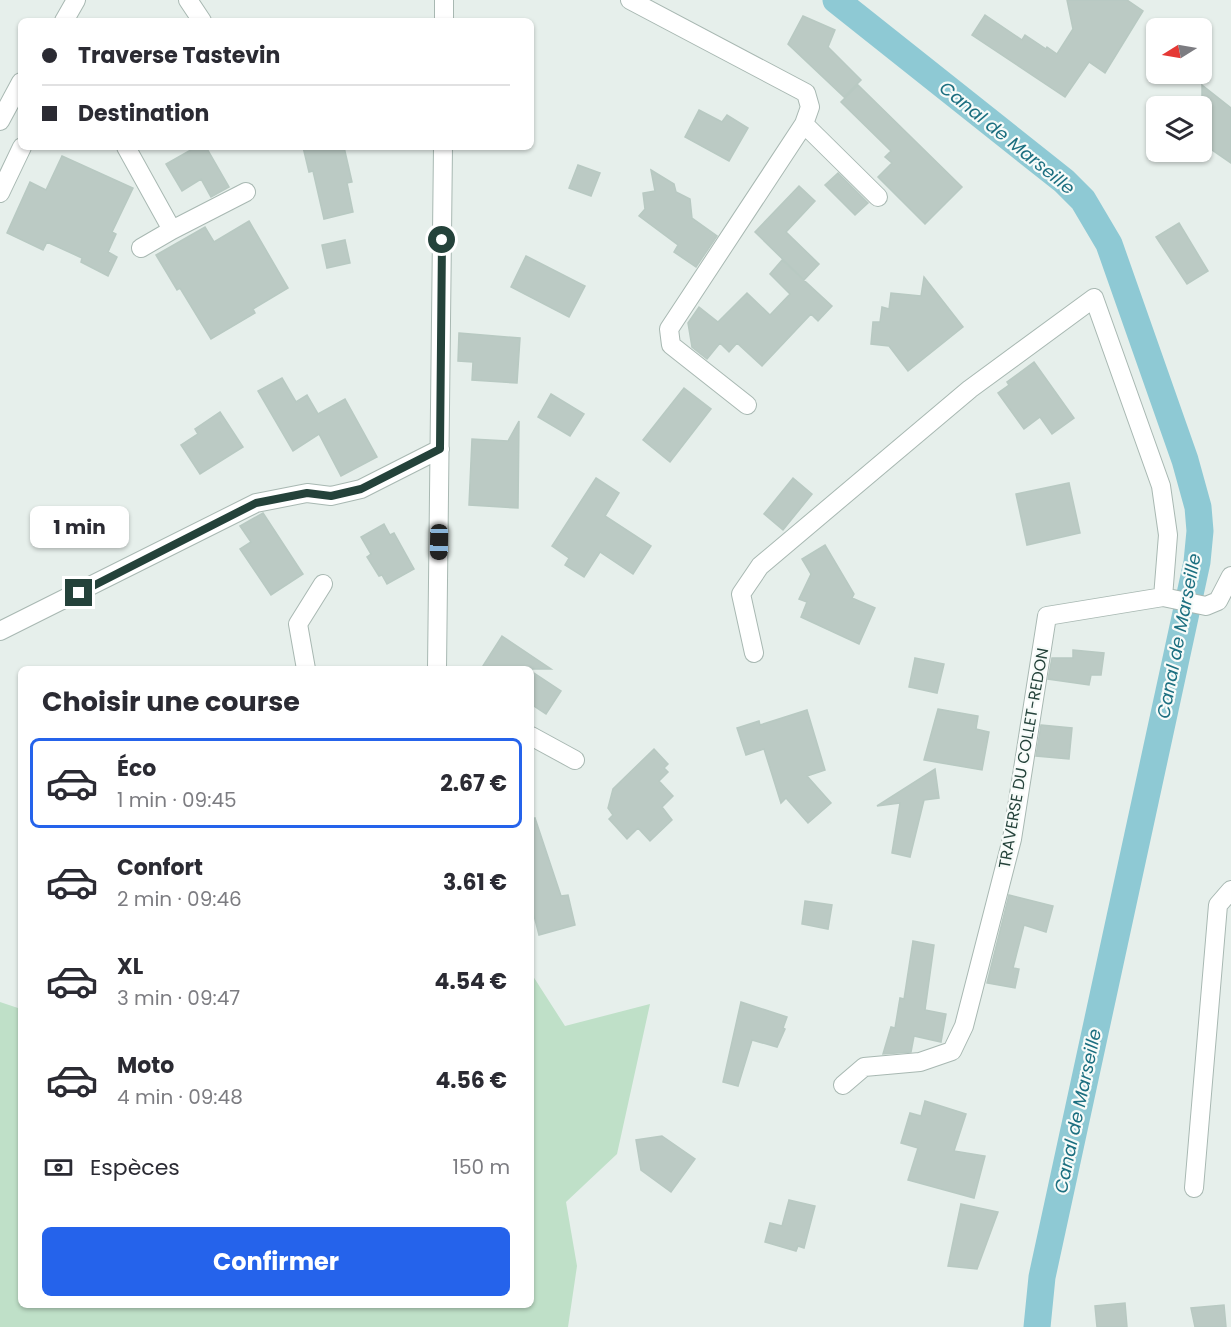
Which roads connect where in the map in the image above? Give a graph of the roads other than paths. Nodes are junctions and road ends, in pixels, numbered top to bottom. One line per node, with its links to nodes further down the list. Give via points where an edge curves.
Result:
1 (76, 0): 5 (street)
2 (188, 0): 6 (street)
3 (444, 0): 7 (street)
4 (630, 0): 10 (street, via 806,93 810,107)
5 (66, 18)
6 (200, 18)
7 (444, 18)
8 (18, 88): 9 (street)
9 (0, 121)
10 (804, 124): 16 (street); 19 (street, via 669,329 671,345)
11 (21, 150): 15 (street)
12 (128, 150): 17 (street)
13 (443, 150): 20 (street)
14 (246, 192): 17 (street)
15 (0, 193)
16 (878, 197)
17 (172, 230): 18 (street)
18 (141, 248)
19 (747, 405)
20 (440, 449): 24 (street, via 361,489 331,496 307,493 256,503); 27 (street)
21 (1231, 576): 23 (street, TRAVERSE DU COLLET-REDON, via 1218,601 1206,606)
22 (323, 584): 26 (street, via 298,624)
23 (1162, 597): 25 (street, via 1168,535 1161,486 1094,298 970,388 760,566 741,594); 31 (street, TRAVERSE DU COLLET-REDON, via 1047,616 1012,839 964,1026 952,1051 920,1062 864,1067)
24 (0, 631)
25 (754, 653)
26 (305, 666)
27 (437, 666)
28 (534, 738): 29 (street)
29 (575, 760)
30 (1231, 890): 32 (street, via 1218,905)
31 (843, 1085)
32 (1194, 1188)

